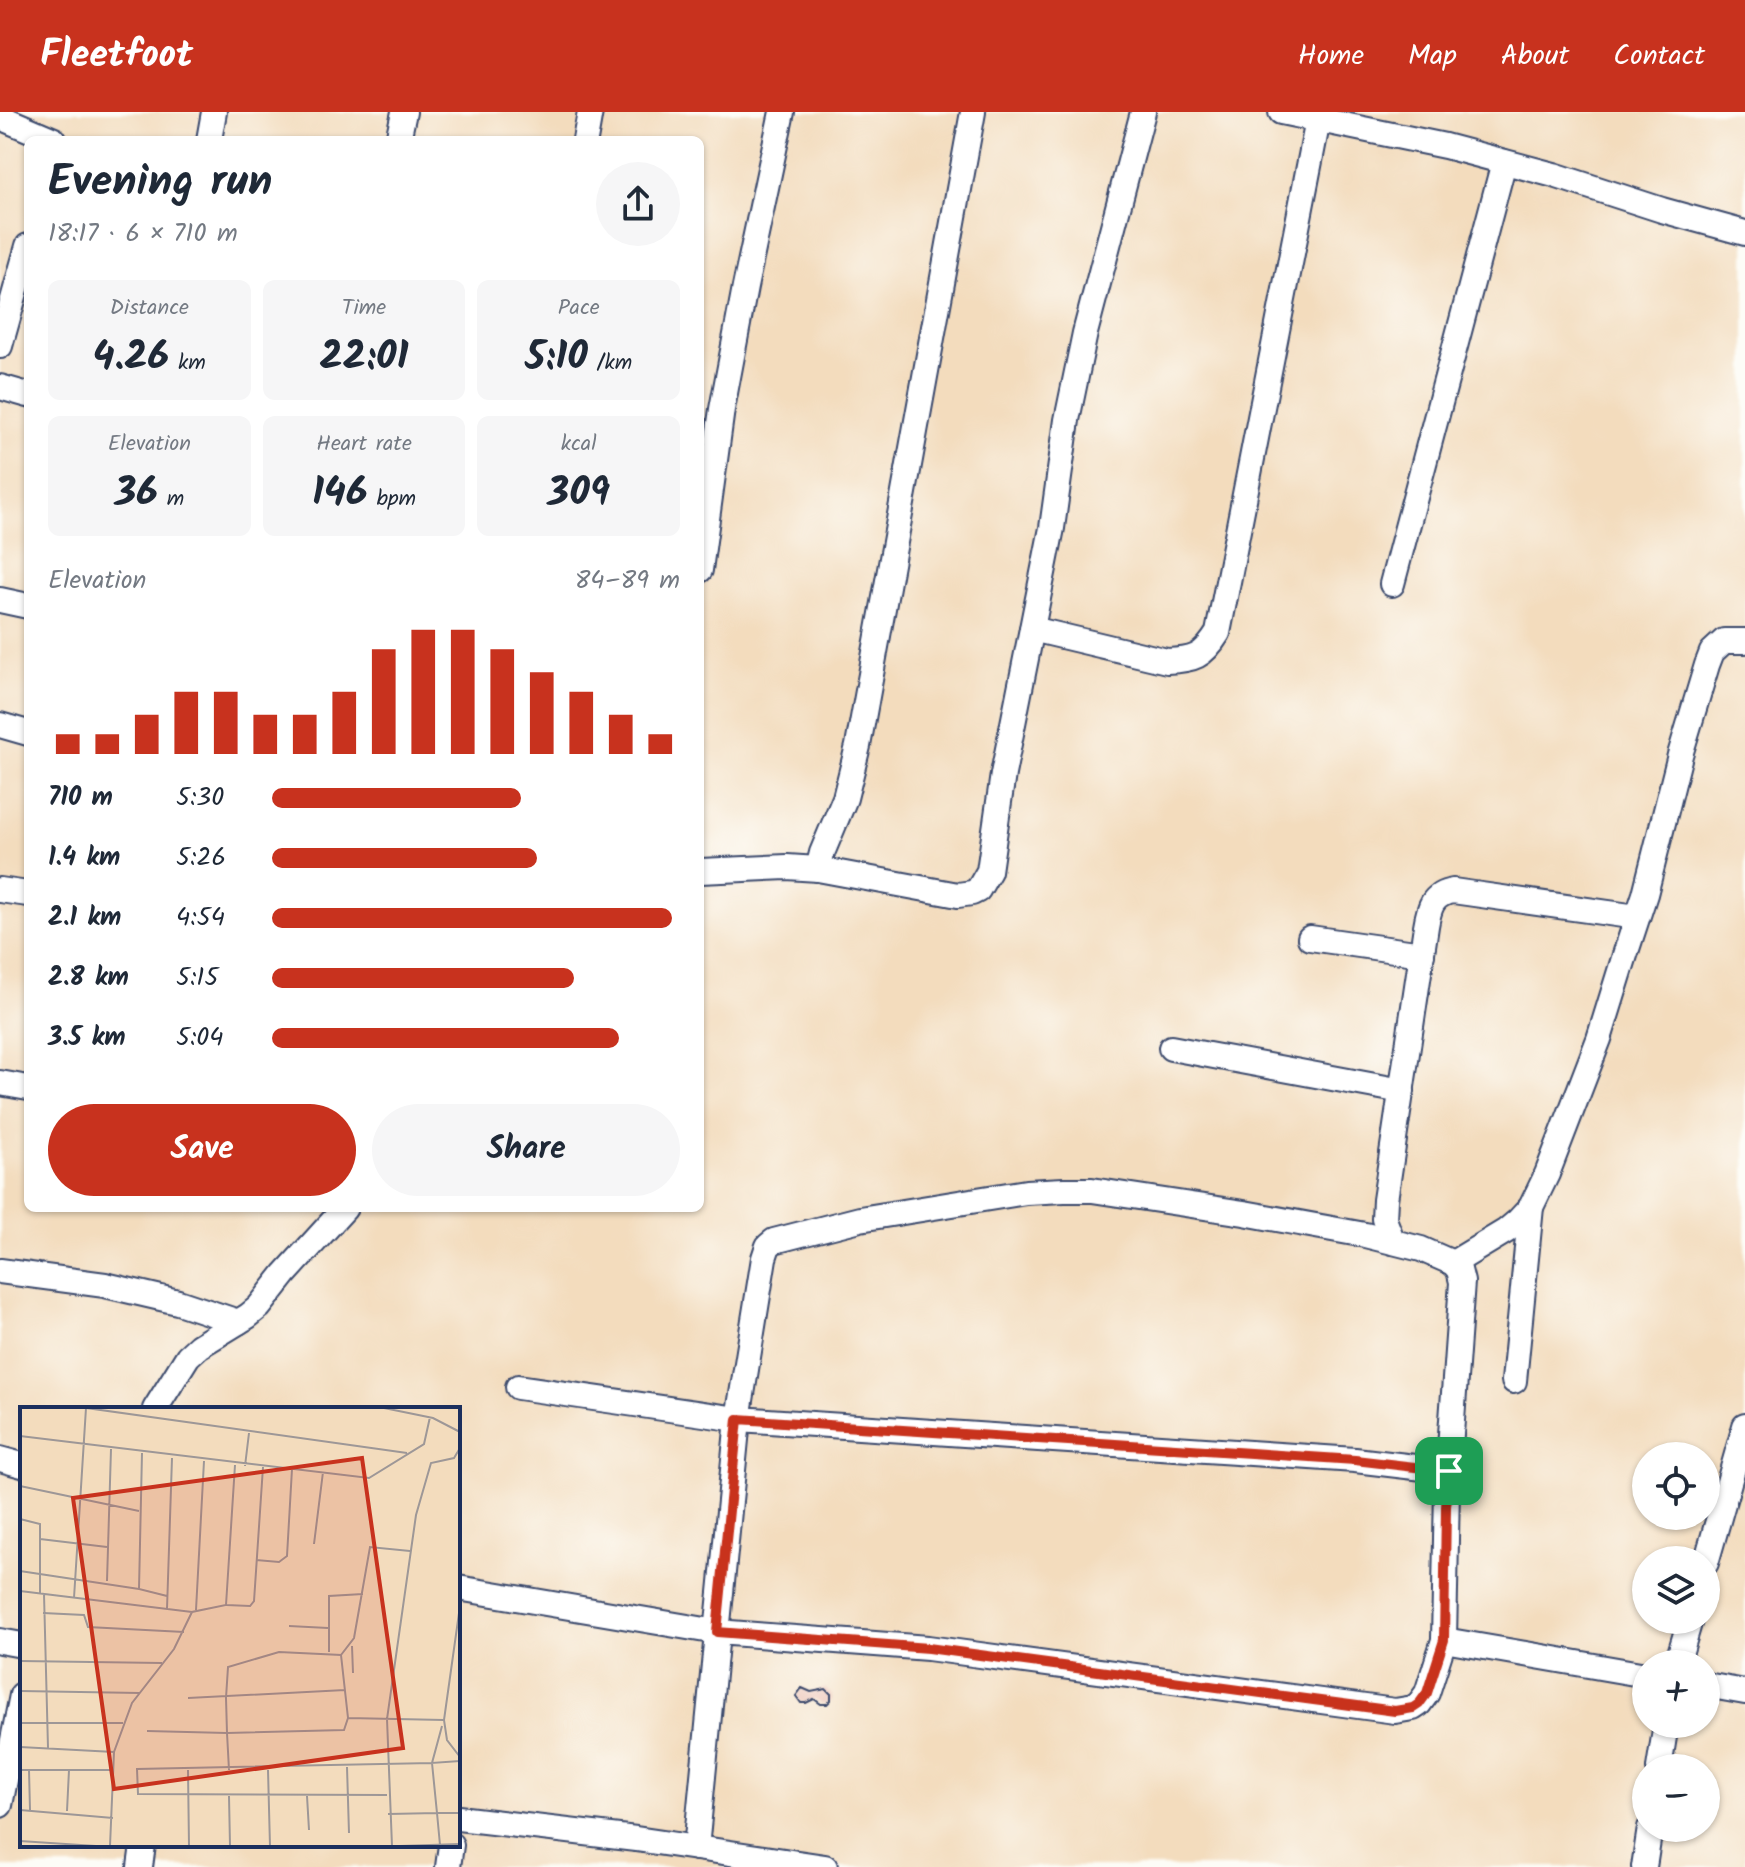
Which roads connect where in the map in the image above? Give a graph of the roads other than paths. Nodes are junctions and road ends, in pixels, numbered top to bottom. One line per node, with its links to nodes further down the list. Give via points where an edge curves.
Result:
1 (214, 112): 11 (street)
2 (404, 112): 12 (street)
3 (590, 112): 13 (street)
4 (782, 112): 20 (street, via 722,409)
5 (973, 112): 28 (street, via 858,746)
6 (1143, 112): 24 (street, via 1082,347)
7 (1281, 112): 9 (street)
8 (0, 117): 10 (street)
9 (1318, 120): 14 (street); 24 (street, via 1218,633 1200,655 1167,661)
10 (46, 132)
11 (210, 136)
12 (399, 136)
13 (586, 136)
14 (1504, 162): 15 (street); 21 (street)
15 (1745, 233)
16 (24, 260): 17 (street)
17 (0, 346)
18 (0, 387): 19 (street)
19 (24, 394)
20 (704, 541)
21 (1392, 584)
22 (0, 600): 23 (street)
23 (24, 605)
24 (1032, 629): 28 (street, via 989,871 978,890 958,895)
25 (1745, 641): 32 (street, via 1724,641 1712,652)
26 (0, 725): 27 (street)
27 (24, 732)
28 (818, 869): 29 (street)
29 (704, 871)
30 (0, 890): 31 (street)
31 (24, 893)
32 (1637, 917): 34 (street, via 1443,892 1429,909); 39 (street, via 1599,1039)
33 (1310, 938): 34 (street)
34 (1422, 954): 38 (street)
35 (1171, 1048): 38 (street)
36 (0, 1083): 37 (street)
37 (24, 1087)
38 (1402, 1091): 41 (street, via 1385,1200 1384,1219)
39 (1531, 1207): 42 (street, via 1506,1231); 45 (street)
40 (341, 1212): 44 (street, via 259,1307)
41 (1393, 1242): 42 (street); 48 (street, via 1092,1190 1026,1192 783,1237 768,1246 764,1258)
42 (1453, 1263): 52 (street, via 1462,1282)
43 (0, 1271): 44 (street, via 105,1285)
44 (238, 1322): 47 (street, via 188,1356)
45 (1514, 1381)
46 (518, 1387): 48 (street)
47 (156, 1407)
48 (738, 1419): 52 (street, via 1355,1460); 55 (street)
49 (1745, 1426): 53 (street)
50 (0, 1459): 51 (street)
51 (20, 1464)
52 (1449, 1471): 56 (street)
53 (1711, 1546)
54 (460, 1588): 55 (street)
55 (717, 1632): 56 (street, via 928,1648 1395,1711 1413,1708 1427,1693); 69 (street)
56 (1444, 1640): 59 (street)
57 (0, 1641): 58 (street)
58 (20, 1645)
59 (1632, 1673)
60 (1720, 1688): 61 (street)
61 (1745, 1692)
62 (20, 1701): 63 (street)
63 (5, 1750): 64 (street)
64 (0, 1805)
65 (460, 1818): 69 (street)
66 (1648, 1842): 73 (street)
67 (143, 1847): 70 (street)
68 (451, 1847): 71 (street)
69 (696, 1848): 72 (street)
70 (140, 1867)
71 (448, 1867)
72 (825, 1867)
73 (1644, 1867)

